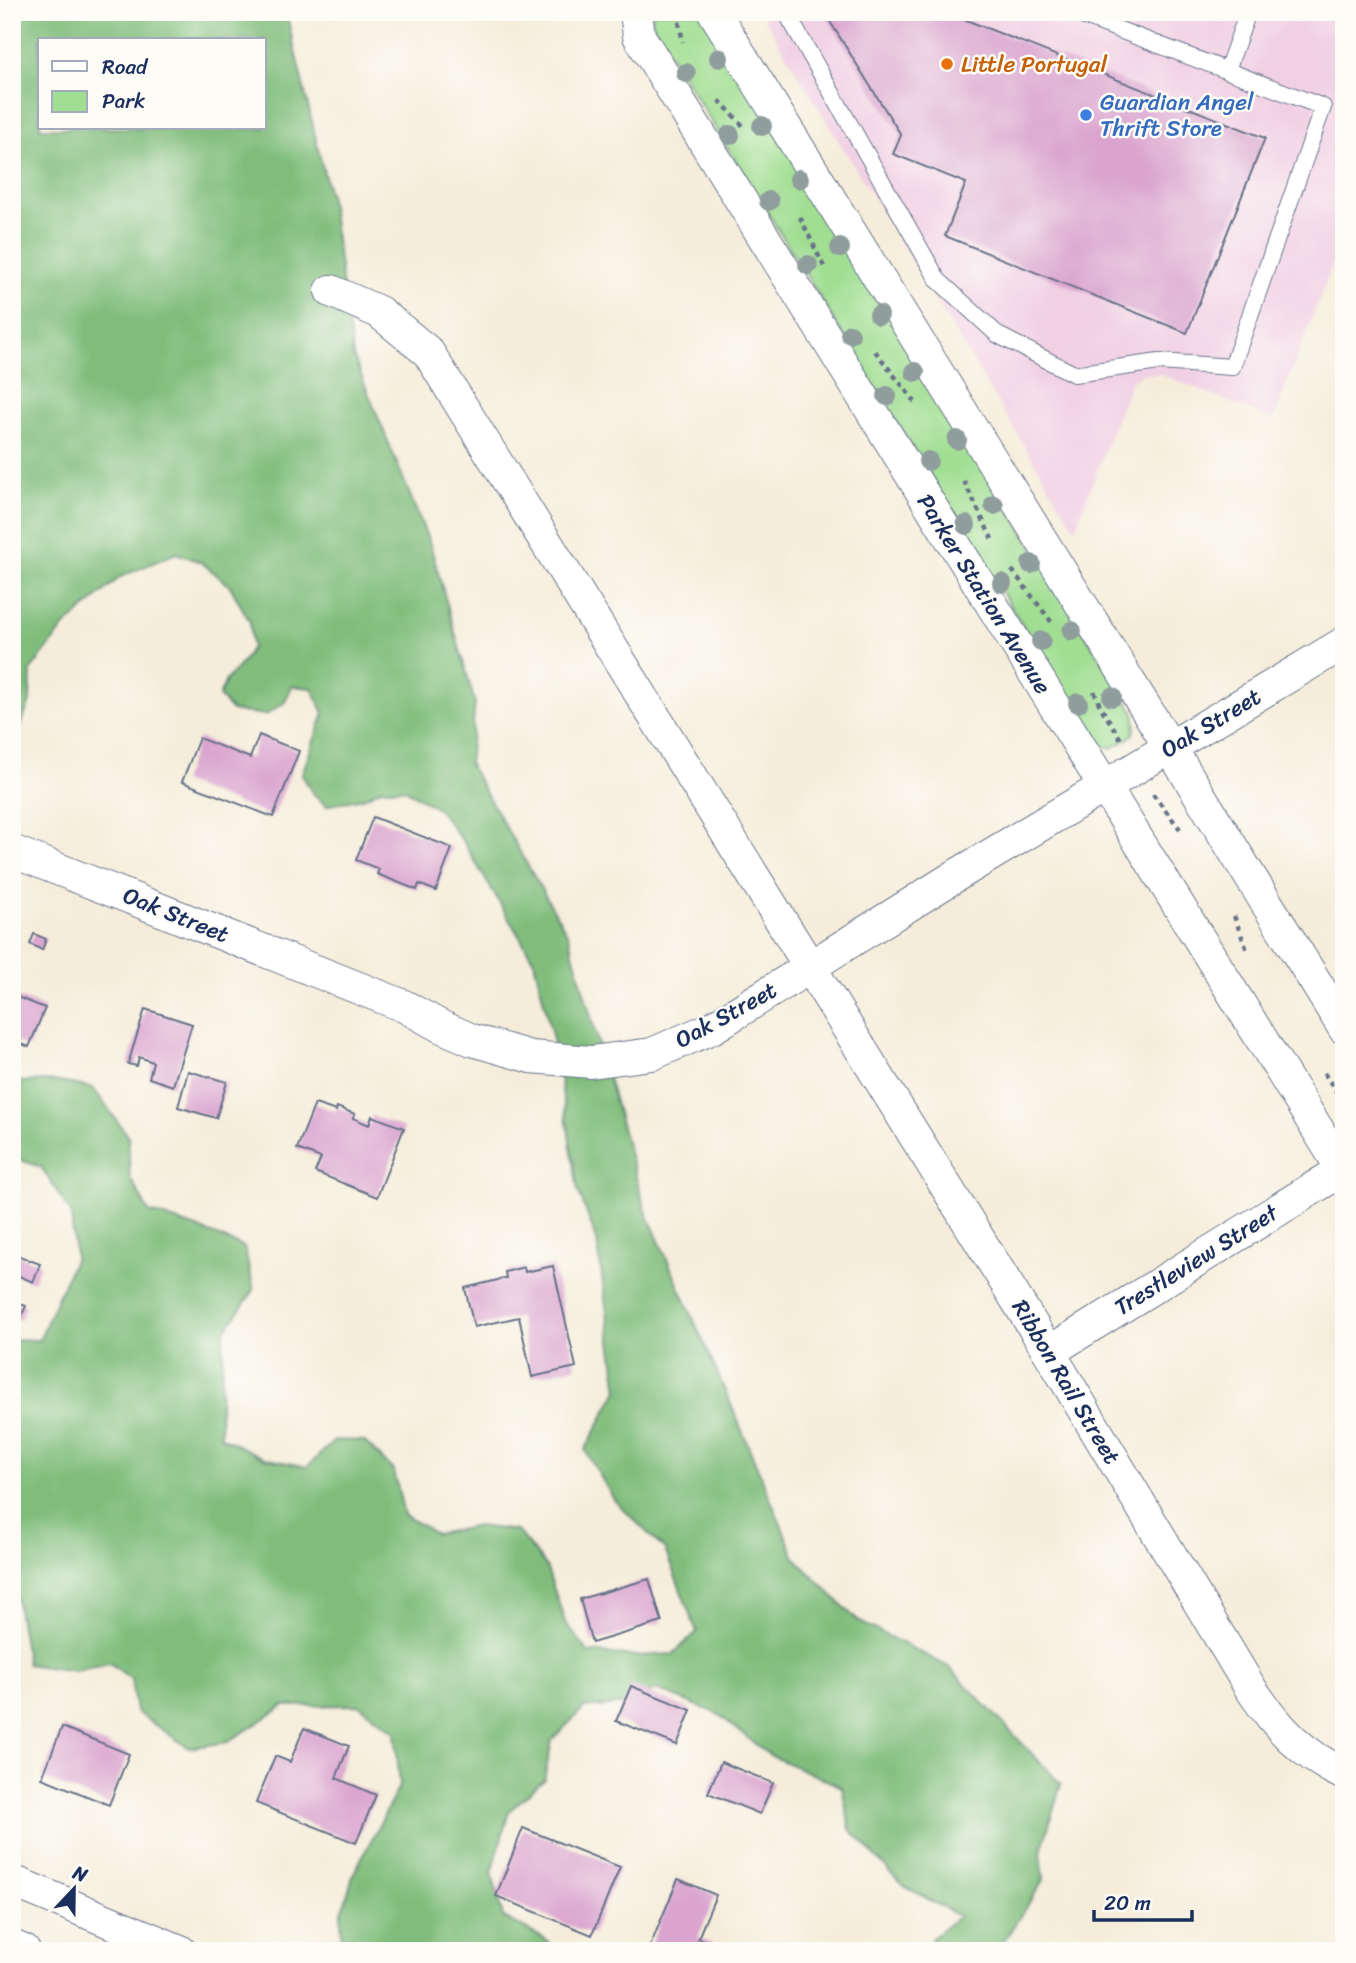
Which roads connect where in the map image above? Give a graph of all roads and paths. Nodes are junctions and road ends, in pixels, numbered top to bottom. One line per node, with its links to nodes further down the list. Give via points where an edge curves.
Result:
1 (636, 12): 24 (street, Parker Station Avenue, via 639,36)
2 (677, 12): 7 (path)
3 (714, 12): 23 (street)
4 (786, 12): 8 (lane, via 938,280 998,335 1074,374 1159,362 1232,367 1323,107)
5 (1072, 12): 8 (lane)
6 (1248, 12): 8 (lane)
7 (685, 50)
8 (1227, 71)
9 (718, 99): 10 (path)
10 (748, 131)
11 (796, 209): 12 (path)
12 (827, 274)
13 (331, 291): 30 (street, Ribbon Rail Street, via 379,312 428,352)
14 (869, 342): 15 (path)
15 (921, 412)
16 (960, 473): 17 (path)
17 (996, 547)
18 (1008, 565): 19 (path)
19 (1060, 634)
20 (1344, 643): 23 (street, Oak Street)
21 (1091, 681): 22 (path)
22 (1122, 743)
23 (1170, 747): 24 (street, Oak Street); 31 (street)
24 (1104, 788): 30 (street, Oak Street); 34 (street, Parker Station Avenue)
25 (1150, 790): 26 (path)
26 (1186, 837)
27 (12, 851): 30 (street, Oak Street, via 404,1006 472,1040 531,1057 592,1062 652,1054 712,1028)
28 (1232, 910): 29 (path)
29 (1247, 952)
30 (810, 967): 35 (street, Ribbon Rail Street)
31 (1344, 1028)
32 (1316, 1063): 33 (path)
33 (1344, 1103)
34 (1343, 1170): 35 (street, Trestleview Street)
35 (1049, 1352): 36 (street, Ribbon Rail Street, via 1275,1724 1303,1750)
36 (1344, 1774)
37 (12, 1881): 40 (street)
38 (12, 1946): 39 (street)
39 (24, 1951)
40 (180, 1951)

